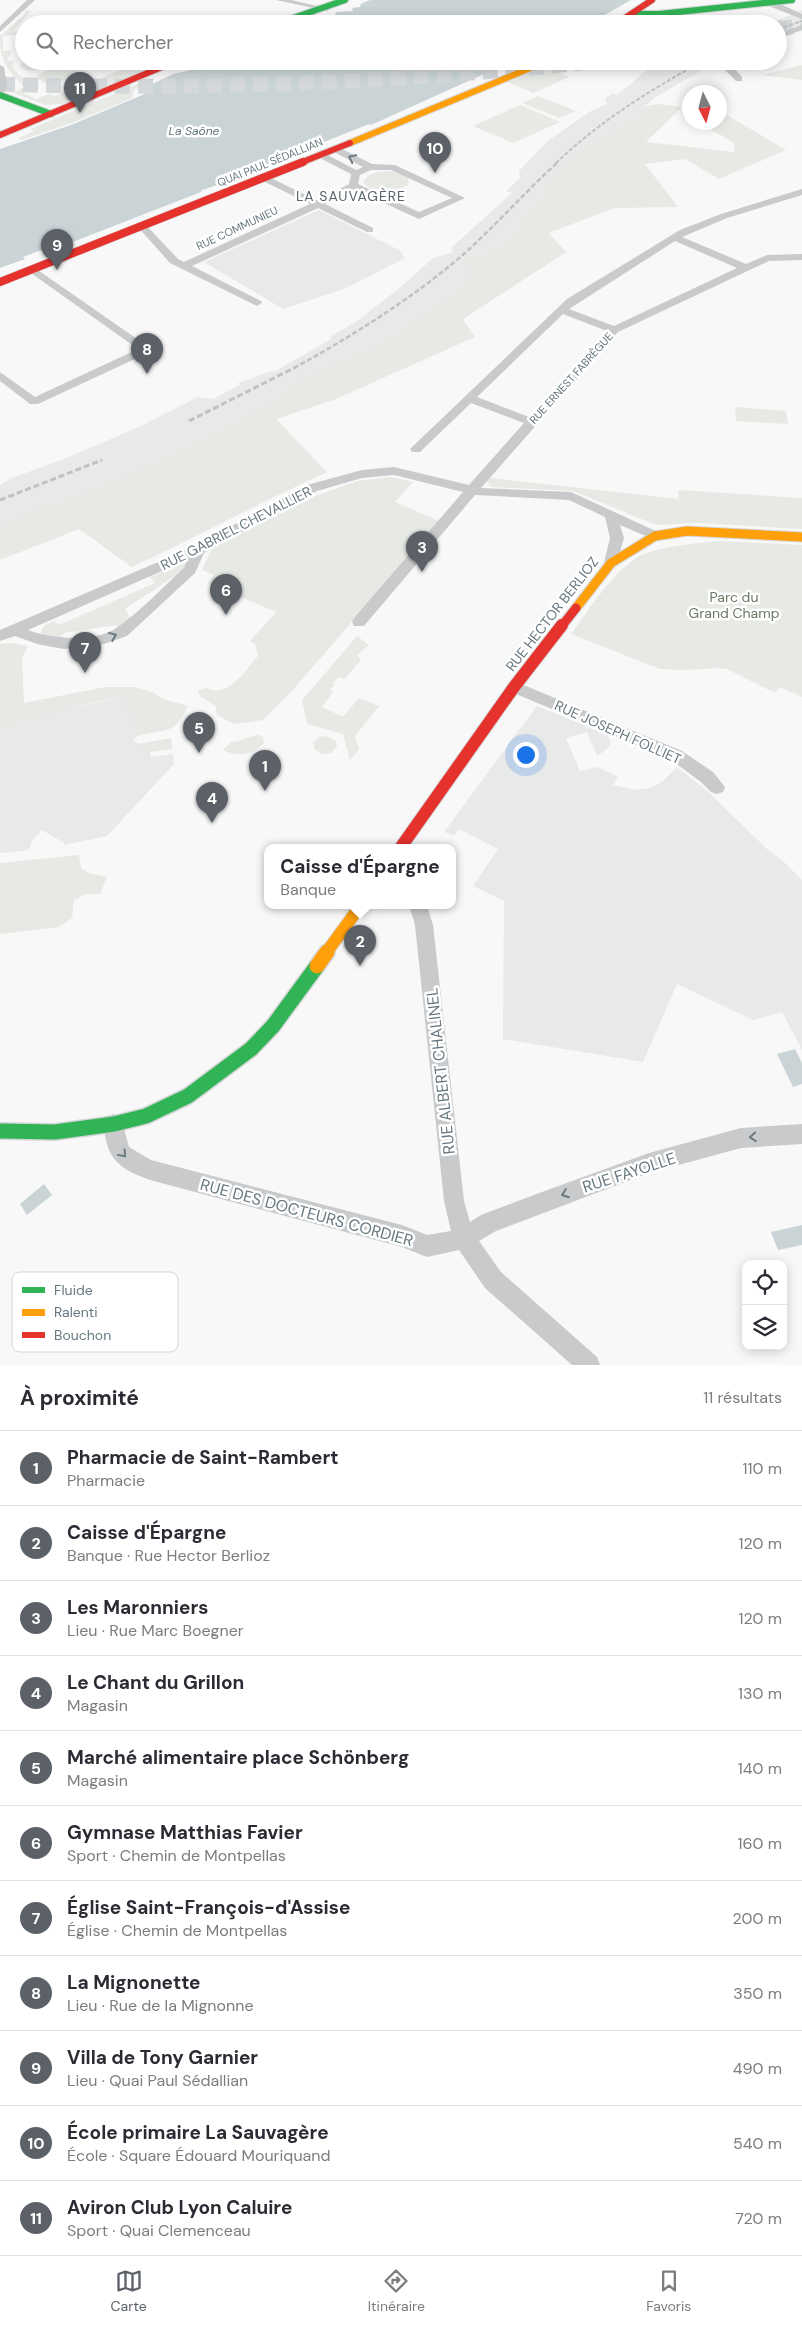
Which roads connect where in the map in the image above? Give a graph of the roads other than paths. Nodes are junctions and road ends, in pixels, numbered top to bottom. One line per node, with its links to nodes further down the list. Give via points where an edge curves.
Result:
1 (31, 0): 11 (street)
2 (280, 0): 8 (street)
3 (345, 0): 8 (main road)
4 (354, 0): 8 (main road)
5 (652, 0): 9 (main road)
6 (792, 0): 7 (main road)
7 (769, 2): 9 (main road, via 653,14); 14 (street)
8 (324, 9): 12 (main road)
9 (635, 12): 13 (main road)
10 (15, 15): 16 (street)
11 (16, 15)
12 (306, 15)
13 (630, 15)
14 (802, 17)
15 (802, 28): 17 (street)
16 (0, 30)
17 (787, 34)
18 (1, 68): 23 (street, via 3,87)
19 (155, 70): 24 (main road)
20 (525, 70): 26 (main road, QUAI PAUL SÉDALLIAN)
21 (730, 70): 22 (street)
22 (739, 80)
23 (0, 94): 24 (main road)
24 (51, 114): 25 (main road)
25 (0, 135)
26 (335, 149): 27 (main road, QUAI PAUL SÉDALLIAN); 28 (street, one-way to 26)
27 (322, 154): 29 (street); 30 (main road, QUAI PAUL SÉDALLIAN)
28 (370, 167): 29 (street); 31 (street, via 392,167 460,198 419,216)
29 (356, 173): 31 (street)
30 (264, 178): 33 (street); 34 (main road, QUAI PAUL SÉDALLIAN)
31 (353, 185): 33 (street, RUE COMMUNIEU)
32 (802, 192): 36 (street)
33 (317, 205): 35 (street); 38 (street, RUE COMMUNIEU)
34 (142, 226): 38 (street, via 174,261); 40 (main road, QUAI PAUL SÉDALLIAN)
35 (370, 230)
36 (679, 234): 39 (street); 43 (street)
37 (802, 257): 39 (street, RUE ERNEST FABRÈGUE, via 767,258)
38 (184, 266): 42 (street)
39 (746, 268): 44 (street, RUE ERNEST FABRÈGUE)
40 (32, 269): 41 (main road, QUAI PAUL SÉDALLIAN); 45 (street, via 146,350 34,402)
41 (0, 282)
42 (257, 303)
43 (562, 310): 44 (street); 46 (street)
44 (614, 330): 47 (street, RUE ERNEST FABRÈGUE)
45 (0, 375)
46 (468, 398): 47 (street); 48 (street)
47 (531, 422): 49 (street, RUE ERNEST FABRÈGUE)
48 (416, 449)
49 (473, 490): 50 (street, RUE GABRIEL CHEVALLIER, via 571,496); 54 (street, RUE GABRIEL CHEVALLIER, via 394,471 362,474 312,488); 56 (street, RUE ERNEST FABRÈGUE)
50 (611, 515): 51 (street, RUE GABRIEL CHEVALLIER); 53 (street, RUE GABRIEL CHEVALLIER); 55 (street, via 617,538)
51 (655, 536): 52 (main road, RUE HECTOR BERLIOZ, via 687,531); 53 (main road, RUE HECTOR BERLIOZ)
52 (802, 537)
53 (640, 543): 55 (main road, RUE HECTOR BERLIOZ)
54 (198, 550): 57 (street, RUE GABRIEL CHEVALLIER); 57 (street, one-way to 54, via 37,639 64,644 104,639 122,632 190,570)
55 (611, 563): 59 (main road, RUE HECTOR BERLIOZ)
56 (359, 622)
57 (15, 630): 58 (street, RUE GABRIEL CHEVALLIER)
58 (0, 636)
59 (514, 687): 60 (street, RUE JOSEPH FOLLIET, via 676,755); 61 (main road, RUE HECTOR BERLIOZ)
60 (717, 787)
61 (403, 844)
62 (358, 909): 64 (main road, via 273,1026 251,1049 188,1096 146,1116)
63 (419, 909): 67 (street, RUE ALBERT CHALINEL, via 424,925 454,1201)
64 (114, 1124): 65 (main road, via 55,1132); 67 (street, RUE DES DOCTEURS CORDIER, one-way to 67, via 116,1145 123,1155 130,1162 150,1170 402,1236 427,1246)
65 (0, 1131)
66 (802, 1134): 67 (street, RUE FAYOLLE, one-way to 67, via 741,1138 649,1163 489,1223)
67 (464, 1238): 68 (street, via 492,1280)
68 (589, 1365)

